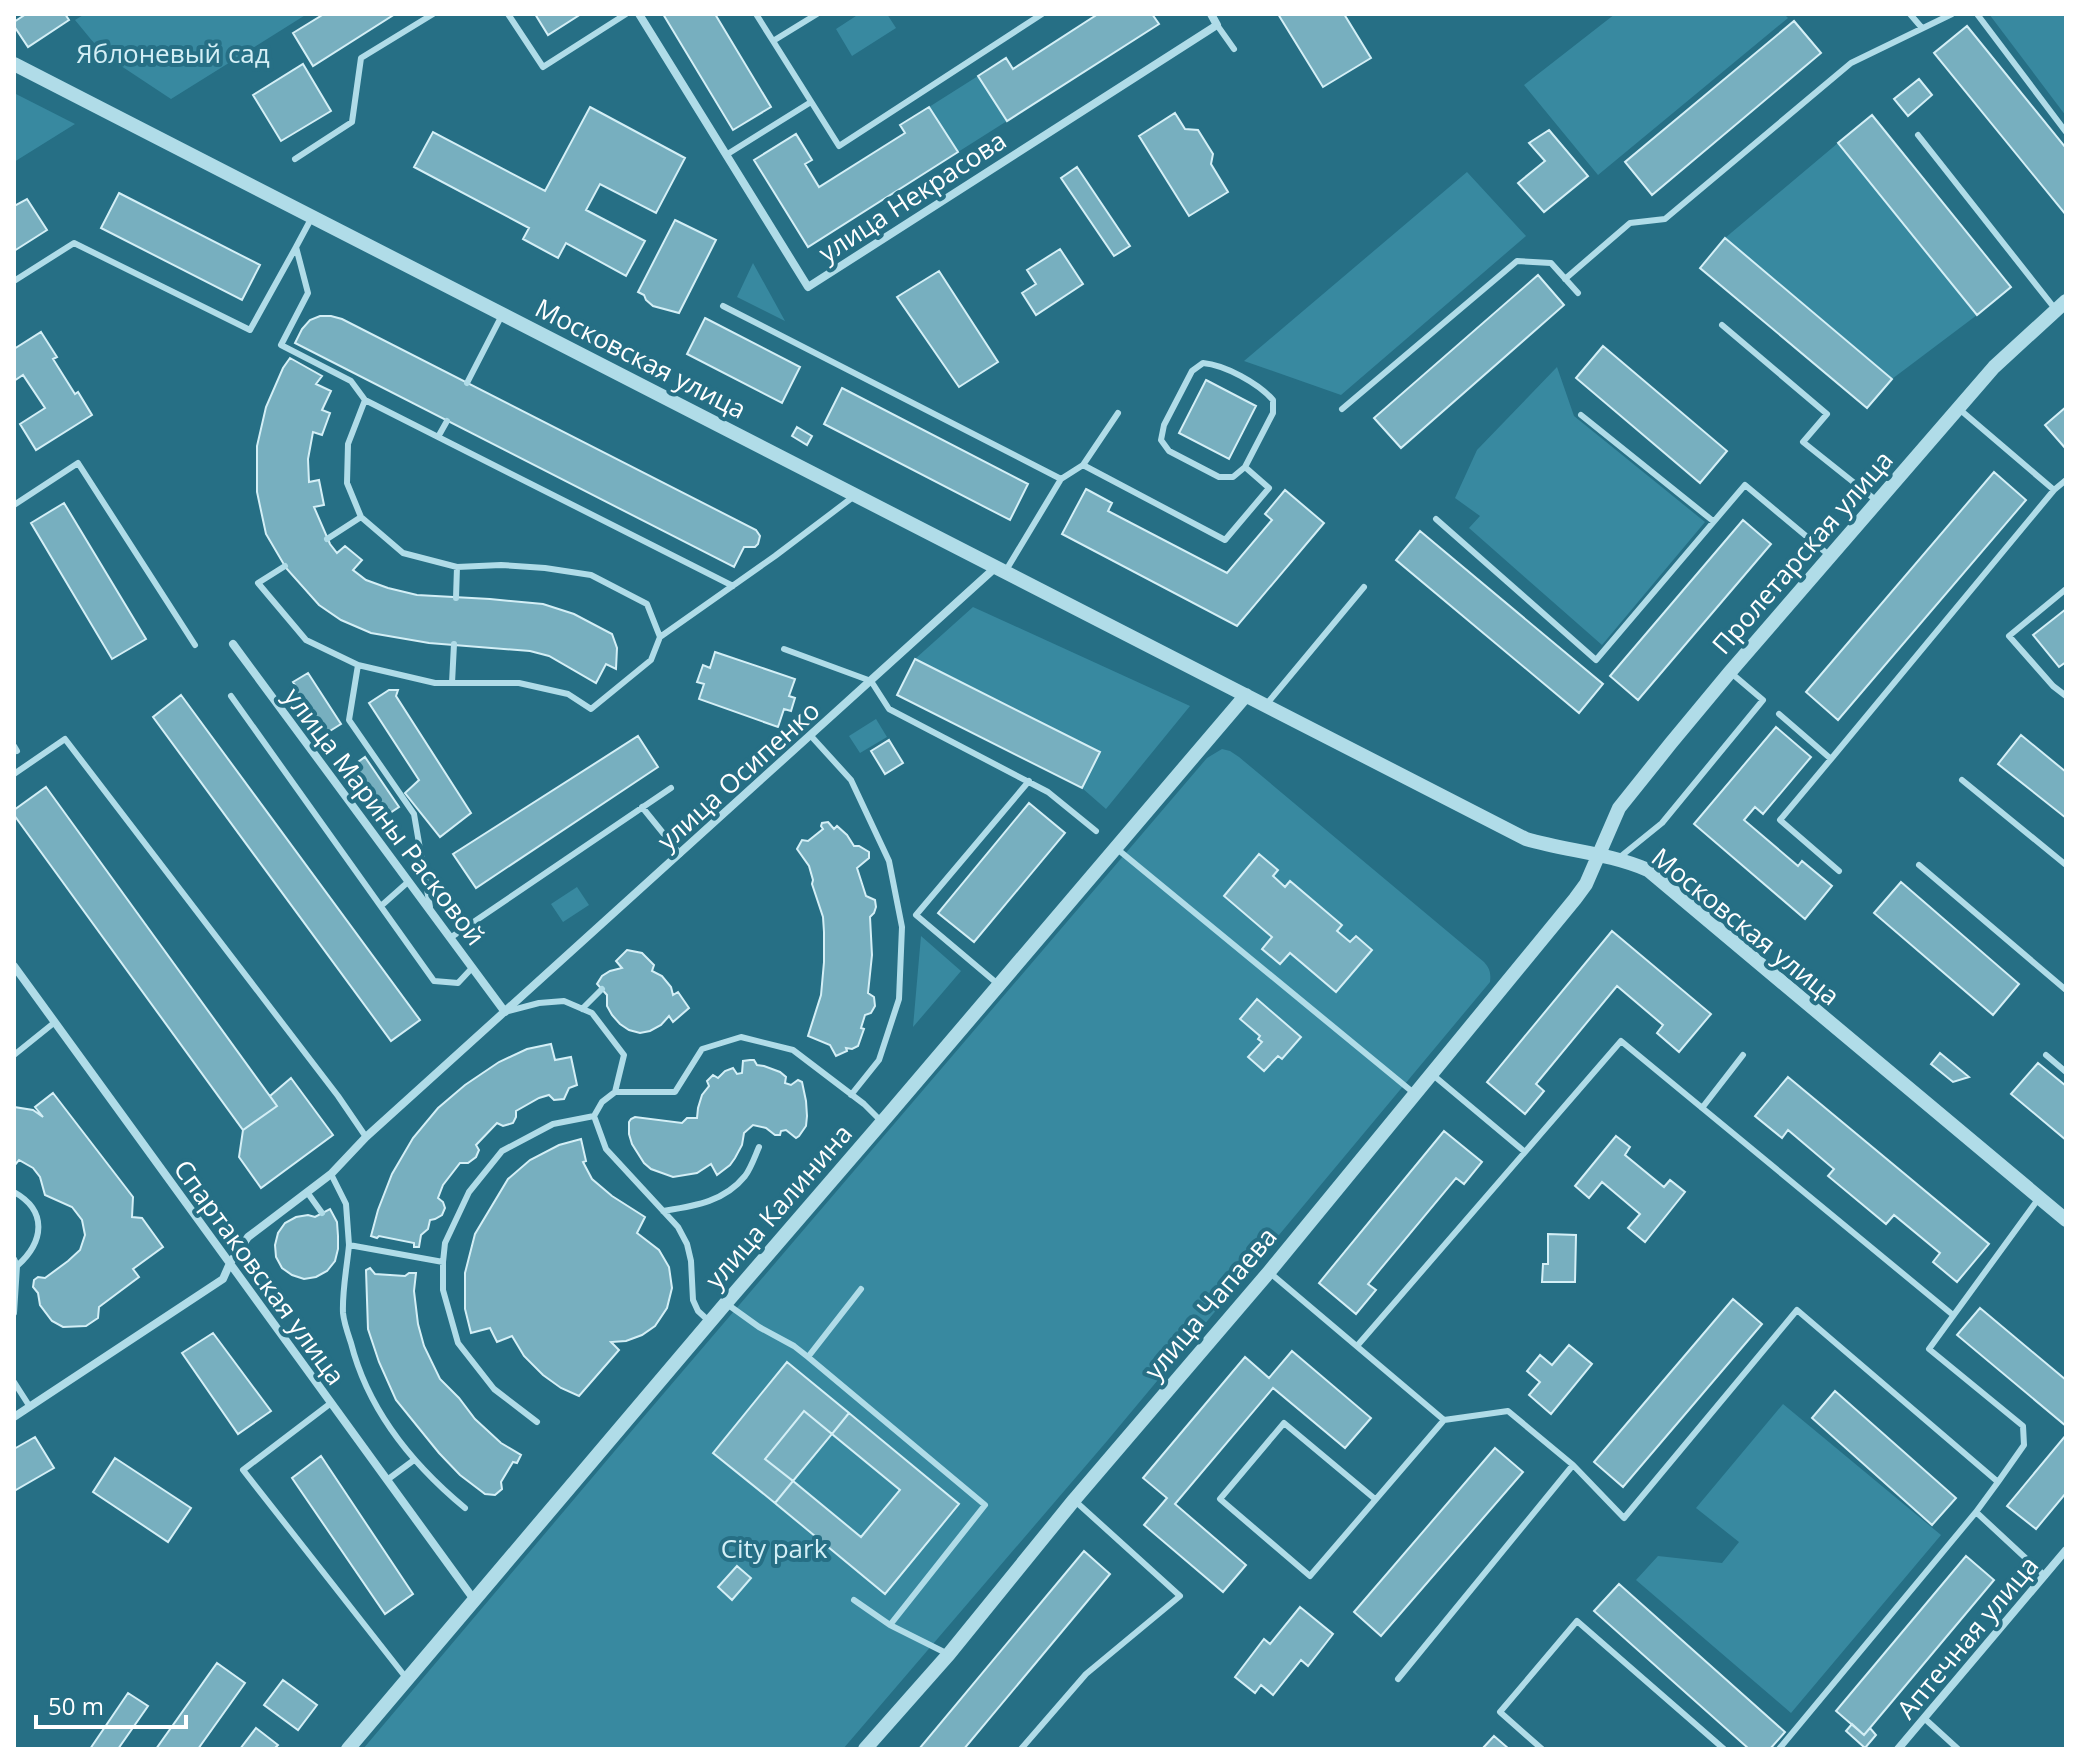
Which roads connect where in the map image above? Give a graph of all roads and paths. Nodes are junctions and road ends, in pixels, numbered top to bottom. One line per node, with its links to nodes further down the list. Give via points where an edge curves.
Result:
1 (433, 14): 21 (lane, via 361,58 352,122)
2 (508, 14): 3 (lane, via 543,67)
3 (626, 14)
4 (639, 14): 20 (street, улица Некрасова)
5 (756, 14): 14 (lane)
6 (817, 14): 14 (lane)
7 (1042, 14): 17 (lane, via 839,146)
8 (1211, 14): 12 (street)
9 (1910, 14): 13 (lane)
10 (1952, 14): 13 (lane)
11 (1977, 14): 18 (lane)
12 (1217, 25): 15 (lane); 20 (street, улица Некрасова, via 808,287)
13 (1922, 28): 24 (lane, via 1851,63 1665,219 1630,223)
14 (773, 41): 17 (lane)
15 (1234, 49)
16 (14, 64): 22 (street, Московская улица)
17 (811, 102): 20 (lane)
18 (2066, 132)
19 (1918, 135): 27 (lane)
20 (726, 155)
21 (295, 159)
22 (312, 217): 23 (lane); 29 (street, Московская улица)
23 (296, 247): 25 (lane, via 250,330 74,243); 32 (lane, via 308,293 281,345 351,381)
24 (1565, 279): 26 (lane); 34 (lane, via 1551,263 1517,261)
25 (14, 281)
26 (1578, 293)
27 (2061, 305): 33 (street, Пролетарская улица)
28 (723, 306): 41 (lane)
29 (502, 314): 31 (lane); 44 (street, Московская улица)
30 (1722, 325): 45 (lane, via 1827,414 1803,442)
31 (467, 383)
32 (365, 400): 38 (lane); 47 (lane, via 348,444 347,483)
33 (1958, 408): 43 (lane); 45 (street, Пролетарская улица)
34 (1342, 409)
35 (1118, 413): 39 (lane)
36 (1581, 415): 49 (lane)
37 (447, 421): 38 (lane)
38 (438, 437): 55 (lane)
39 (1083, 465): 40 (lane, via 1225,540 1269,488); 41 (lane)
40 (1245, 467): 40 (lane, via 1233,477 1219,477 1169,451 1161,440 1192,371 1203,363 1216,364 1273,400 1273,413)
41 (1061, 479): 54 (lane)
42 (2066, 480): 43 (lane)
43 (2054, 490): 74 (lane)
44 (856, 495): 54 (street, Московская улица); 55 (lane)
45 (1877, 501): 51 (street, Пролетарская улица)
46 (14, 505): 62 (lane, via 78,463)
47 (361, 517): 50 (lane); 53 (lane, via 403,553)
48 (1436, 519): 49 (lane, via 1596,660)
49 (1713, 521): 51 (lane, via 1745,485)
50 (327, 539)
51 (1830, 556): 65 (street, Пролетарская улица)
52 (285, 566): 64 (lane, via 258,583 306,640)
53 (457, 567): 58 (lane); 59 (lane, via 501,565 591,575 647,604)
54 (1001, 570): 66 (street, улица Осипенко); 68 (street, Московская улица)
55 (733, 586): 59 (lane)
56 (1364, 587): 71 (lane)
57 (2066, 589): 70 (lane, via 2009,636)
58 (456, 598)
59 (660, 637): 67 (lane, via 651,660 591,709 568,694 519,683)
60 (233, 644): 88 (street, улица Марины Расковой)
61 (454, 644): 67 (lane)
62 (195, 645)
63 (784, 649): 66 (lane)
64 (358, 665): 67 (lane); 91 (lane, via 349,720 414,814)
65 (1730, 672): 83 (street, Пролетарская улица, via 1619,808); 84 (lane, via 1763,700 1662,823)
66 (871, 681): 73 (street, улица Осипенко); 77 (lane, via 889,709)
67 (452, 683)
68 (1246, 695): 71 (street, Московская улица); 81 (street, улица Калинина)
69 (231, 696): 90 (lane)
70 (2066, 696)
71 (1265, 706): 83 (street, Московская улица, via 1526,839)
72 (1779, 714): 74 (lane)
73 (811, 736): 82 (street, улица Осипенко); 108 (lane, via 851,780 889,861 902,927 899,999 879,1060)
74 (1831, 759): 87 (lane, via 1780,820)
75 (14, 774): 112 (lane, via 65,739)
76 (1962, 780): 86 (lane)
77 (1029, 781): 80 (lane); 95 (lane, via 916,915)
78 (671, 788): 79 (lane)
79 (642, 807): 82 (lane); 92 (lane)
80 (1096, 831)
81 (1116, 848): 95 (street, улица Калинина); 107 (lane)
82 (680, 854): 99 (street, улица Осипенко)
83 (1599, 854): 84 (street, Московская улица); 89 (street, улица Чапаева)
84 (1617, 859): 89 (street, улица Чапаева); 118 (street, Московская улица, via 1648,870)
85 (1919, 865): 97 (lane)
86 (2066, 865)
87 (1839, 871)
88 (408, 882): 90 (lane); 91 (street, улица Марины Расковой)
89 (1586, 884): 105 (street, улица Чапаева)
90 (381, 906): 94 (lane, via 434,981 458,983)
91 (430, 911): 92 (street, улица Марины Расковой)
92 (450, 938): 94 (street, улица Марины Расковой)
93 (14, 966): 100 (street, Спартаковская улица)
94 (472, 968): 99 (street, улица Марины Расковой)
95 (999, 985): 111 (street, улица Калинина)
96 (602, 989): 98 (lane)
97 (2066, 990)
98 (582, 1009): 99 (lane, via 564,1001); 106 (lane, via 592,1013 624,1055)
99 (505, 1012): 112 (street, улица Осипенко)
100 (55, 1022): 101 (lane); 125 (street, Спартаковская улица)
101 (14, 1055)
102 (1743, 1055): 109 (lane)
103 (2046, 1055): 104 (lane)
104 (2066, 1072)
105 (1432, 1074): 107 (street, улица Чапаева); 114 (lane)
106 (615, 1092): 108 (lane, via 675,1092 702,1049 741,1037 793,1050); 110 (lane)
107 (1415, 1094): 126 (street, улица Чапаева)
108 (851, 1095): 111 (lane)
109 (1702, 1108): 114 (lane, via 1621,1041); 130 (lane)
110 (594, 1116): 119 (lane, via 606,1149); 124 (lane, via 553,1124 502,1151 469,1192 445,1243)
111 (882, 1122): 128 (street, улица Калинина)
112 (366, 1137): 115 (street, улица Осипенко)
113 (759, 1147): 119 (lane, via 746,1175 726,1194 700,1206)
114 (1525, 1152): 132 (lane)
115 (331, 1174): 117 (street, улица Осипенко); 122 (lane, via 346,1204)
116 (14, 1192): 123 (lane, via 39,1218 30,1254)
117 (307, 1192): 120 (lane); 125 (street, улица Осипенко, via 248,1237)
118 (2039, 1198): 121 (street, Московская улица); 130 (lane)
119 (663, 1211): 131 (lane, via 687,1244 693,1300)
120 (322, 1213)
121 (2066, 1220)
122 (349, 1245): 124 (lane); 140 (lane, via 343,1314 357,1366 382,1417)
123 (15, 1262): 129 (lane)
124 (443, 1262): 139 (lane, via 443,1290 458,1343 494,1389)
125 (230, 1263): 135 (street, Спартаковская улица); 136 (street, улица Осипенко, via 223,1279)
126 (1269, 1272): 132 (lane); 145 (street, улица Чапаева)
127 (861, 1289): 133 (lane)
128 (726, 1303): 131 (street, улица Калинина); 133 (lane)
129 (14, 1313)
130 (1953, 1315): 143 (lane, via 1929,1349 2023,1426 2024,1445)
131 (710, 1322): 151 (street, улица Калинина)
132 (1357, 1346): 138 (lane)
133 (808, 1357): 152 (lane, via 985,1505)
134 (14, 1382): 136 (lane)
135 (331, 1403): 142 (street, Спартаковская улица); 155 (lane, via 243,1470)
136 (30, 1407): 137 (street, улица Осипенко)
137 (14, 1417)
138 (1444, 1420): 141 (lane, via 1508,1411); 144 (lane)
139 (537, 1422)
140 (414, 1460): 142 (lane); 146 (lane)
141 (1573, 1465): 143 (lane, via 1624,1518 1797,1310); 154 (lane)
142 (387, 1480): 151 (street, Спартаковская улица)
143 (1998, 1482): 147 (lane)
144 (1375, 1499): 144 (lane, via 1310,1576 1220,1499 1284,1423)
145 (1074, 1500): 153 (street, улица Чапаева); 159 (lane, via 1180,1596 1086,1674)
146 (465, 1508)
147 (1976, 1512): 149 (lane); 162 (lane)
148 (2066, 1550): 149 (street, Аптечная улица)
149 (2045, 1576): 156 (street, Аптечная улица)
150 (854, 1600): 152 (lane)
151 (475, 1601): 155 (street, улица Калинина)
152 (890, 1625): 153 (lane)
153 (949, 1654): 158 (street, улица Чапаева)
154 (1398, 1679)
155 (408, 1680): 157 (street, улица Калинина)
156 (1924, 1718): 163 (street, Аптечная улица); 164 (lane)
157 (348, 1749)
158 (865, 1749)
159 (1021, 1749)
160 (1542, 1749): 161 (lane, via 1500,1712 1577,1621)
161 (1724, 1749)
162 (1779, 1749)
163 (1898, 1749)
164 (1958, 1749)

